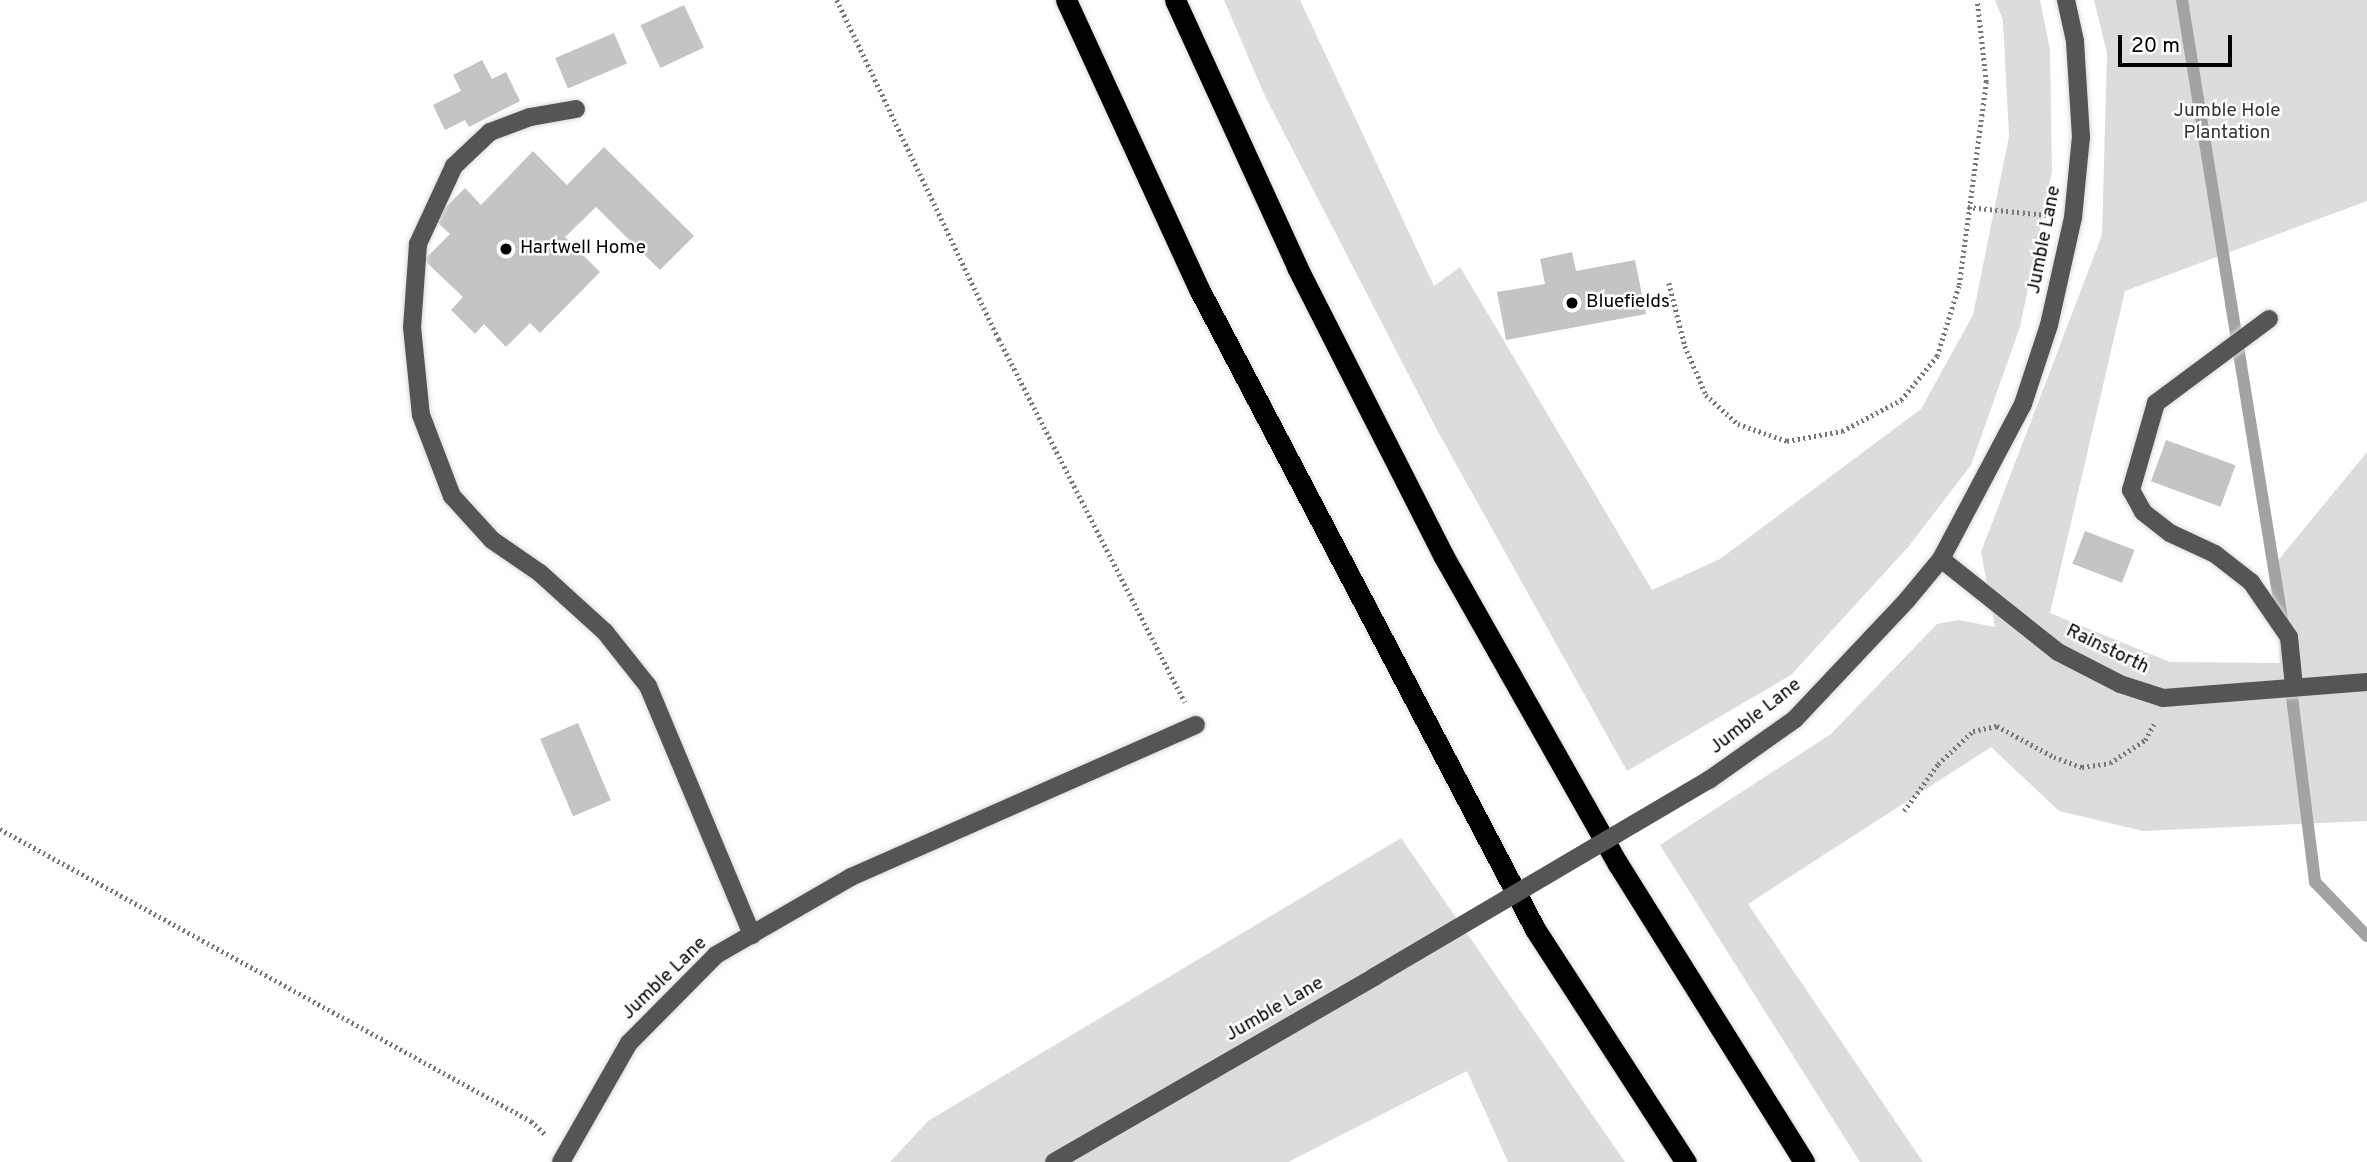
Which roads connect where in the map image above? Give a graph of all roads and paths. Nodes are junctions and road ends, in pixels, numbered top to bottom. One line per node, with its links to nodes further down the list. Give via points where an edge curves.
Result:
1 (837, 0): 15 (path, via 999,339)
2 (1066, 0): 21 (highway, via 1199,289 1458,785 1535,929)
3 (1175, 0): 22 (highway, via 1297,267 1444,555 1618,864)
4 (1977, 0): 7 (path, via 1986,82)
5 (2066, 0): 8 (street, Jumble Lane, via 2075,41 2081,137)
6 (576, 109): 18 (street, via 530,117 490,132 454,166 418,244 412,327 421,415 452,496 492,540 540,573 606,632 648,686)
7 (1968, 207): 8 (path); 9 (path, via 1959,285 1937,356 1901,400 1842,431 1787,441 1738,424 1706,395 1685,346)
8 (2073, 218): 11 (street, Jumble Lane, via 2049,325 2023,404)
9 (1669, 283)
10 (2269, 319): 13 (street, via 2156,403 2131,490 2143,512 2170,533 2215,554 2251,582 2289,637)
11 (1941, 559): 14 (street, Rainstorth, via 2058,652 2120,684); 20 (street, Jumble Lane, bridge, via 1854,661 1795,719 1709,780)
12 (2367, 682): 13 (street, Rainstorth)
13 (2294, 686): 14 (street, Rainstorth, via 2236,695)
14 (2163, 698): 16 (path, via 2145,740 2110,763 2073,764 1997,726 1973,731 1938,764)
15 (1196, 725): 18 (street, Jumble Lane, via 851,877)
16 (1905, 811)
17 (0, 829): 19 (path, via 531,1121)
18 (752, 934): 19 (street, Jumble Lane, via 716,955 629,1043)
19 (563, 1157)
20 (1054, 1162)
21 (1686, 1162)
22 (1804, 1162)

